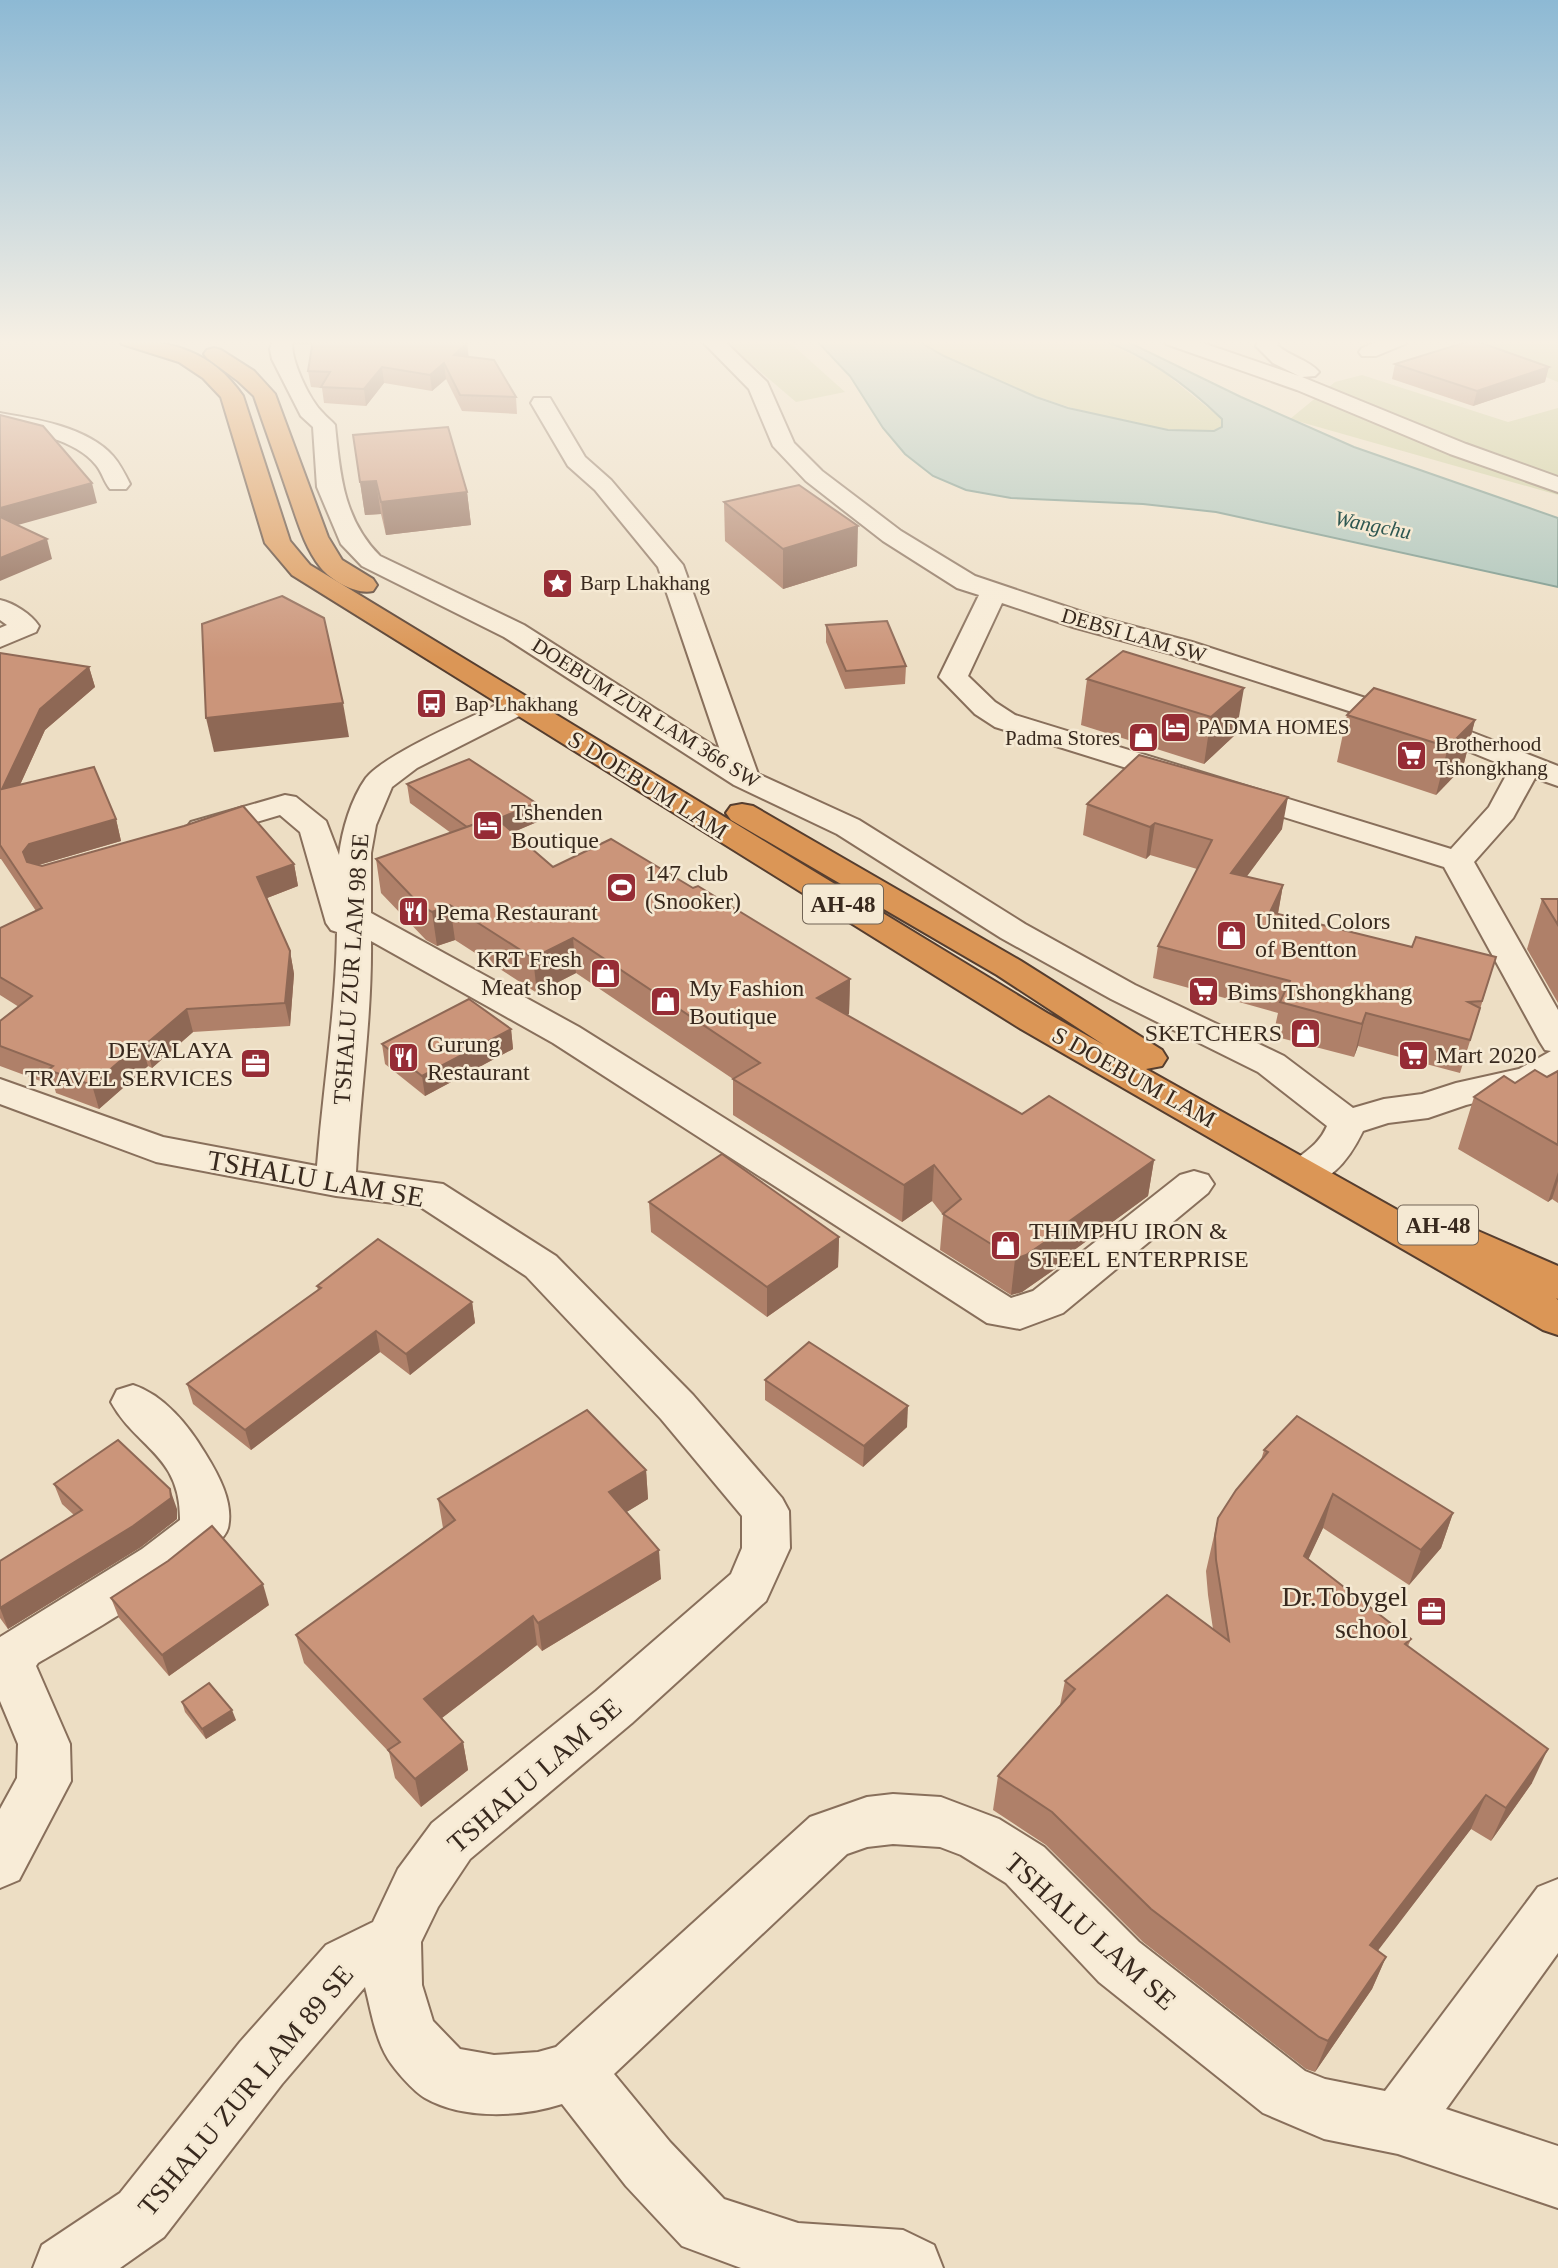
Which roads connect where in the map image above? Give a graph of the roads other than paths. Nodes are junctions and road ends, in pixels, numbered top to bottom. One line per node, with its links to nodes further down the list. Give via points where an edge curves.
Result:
1 (83, 446): 8 (street, via 103,458)
2 (248, 446): 13 (highway, S DOEBUM LAM / AH-48, via 278,543 301,570)
3 (282, 446): 25 (highway, S DOEBUM LAM / AH-48, via 304,508 332,565 1009,968)
4 (326, 446): 16 (street, DOEBUM ZUR LAM 366 SW, via 329,487 354,544 370,561 514,631)
5 (567, 446): 16 (street, via 670,565)
6 (784, 446): 10 (street, DEBSI LAM SW, via 814,476 892,536 966,582)
7 (1450, 446): 9 (street)
8 (118, 484)
9 (1558, 485)
10 (994, 592): 14 (street, DEBSI LAM SW, via 1247,668); 18 (street, via 953,677 1005,722)
11 (0, 608): 12 (street, via 26,626)
12 (0, 639)
13 (519, 705): 19 (street, TSHALU ZUR LAM 98 SE, via 406,762 379,782 360,825 355,853); 25 (highway, S DOEBUM LAM / AH-48, via 1034,1021)
14 (1528, 763): 15 (street, DEBSI LAM SW); 18 (street, via 1502,811)
15 (1558, 777)
16 (745, 779): 24 (street, DOEBUM ZUR LAM 366 SW, via 848,827 1013,931 1122,992 1271,1064)
17 (178, 836): 20 (street, via 285,804 315,828)
18 (1457, 860): 21 (street)
19 (355, 918): 20 (street, TSHALU ZUR LAM 98 SE); 27 (street, via 566,1035 1002,1312 1020,1314 1048,1303)
20 (355, 954): 26 (street, TSHALU ZUR LAM 98 SE)
21 (1558, 1042)
22 (1558, 1061): 24 (street, via 1531,1077)
23 (0, 1091): 26 (street, TSHALU LAM SE, via 156,1149)
24 (1348, 1123): 25 (street, via 1338,1146)
25 (1311, 1170): 28 (highway, S DOEBUM LAM / AH-48); 29 (highway, S DOEBUM LAM / AH-48)
26 (336, 1183): 33 (street, TSHALU LAM SE, via 429,1194 541,1266 677,1407 765,1511 766,1548 749,1587 614,1707 451,1841 418,1888)
27 (1194, 1184)
28 (1558, 1284)
29 (1558, 1319)
30 (133, 1402): 31 (street, via 160,1424 199,1484 204,1528 89,1609 20,1648 10,1665 44,1744 44,1781)
31 (0, 1862)
32 (1558, 1906): 35 (street)
33 (393, 1941): 34 (street, TSHALU LAM SE, via 393,1985 410,2038 444,2076 494,2085 538,2082); 37 (street, TSHALU ZUR LAM 89 SE, via 346,1965 261,2063 142,2215)
34 (573, 2071): 35 (street, TSHALU LAM SE, via 829,1835 867,1822 941,1822 981,1838 1025,1865 1119,1962 1284,2092 1324,2109); 38 (street, via 648,2164 704,2224 798,2255 903,2262)
35 (1398, 2124): 36 (street, TSHALU LAM SE)
36 (1558, 2176)
37 (65, 2268)
38 (911, 2268)

